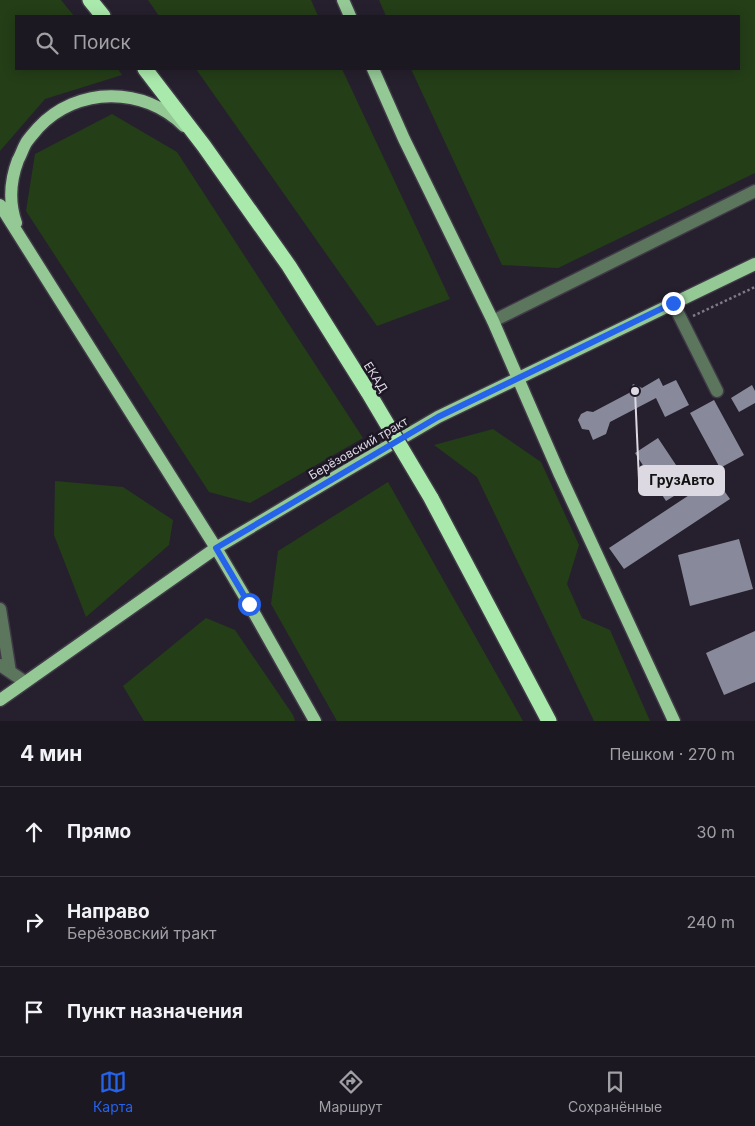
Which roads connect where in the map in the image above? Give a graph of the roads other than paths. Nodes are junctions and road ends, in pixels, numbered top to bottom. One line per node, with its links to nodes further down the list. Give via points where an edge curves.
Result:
1 (90, 0): 3 (highway)
2 (343, 0): 4 (main road)
3 (102, 15)
4 (350, 15)
5 (145, 70): 7 (highway, ЕКАД)
6 (373, 70): 13 (main road)
7 (204, 146): 10 (main road, via 179,120 149,102 115,95 80,100 49,116 26,142 13,174 11,209); 21 (highway, ЕКАД, bridge, via 288,266 368,392 431,498)
8 (755, 191): 13 (lane)
9 (0, 205): 10 (main road)
10 (22, 242): 16 (main road)
11 (755, 264): 12 (main road, Берёзовский тракт)
12 (673, 303): 14 (main road, Берёзовский тракт); 15 (lane)
13 (493, 321): 14 (main road)
14 (517, 378): 16 (main road, Берёзовский тракт, via 438,417); 23 (main road)
15 (717, 391)
16 (216, 548): 19 (main road, Берёзовский тракт); 22 (main road)
17 (0, 609): 18 (lane)
18 (5, 668): 19 (lane)
19 (25, 682): 20 (main road, Берёзовский тракт)
20 (0, 700)
21 (545, 716)
22 (315, 721)
23 (674, 721)

